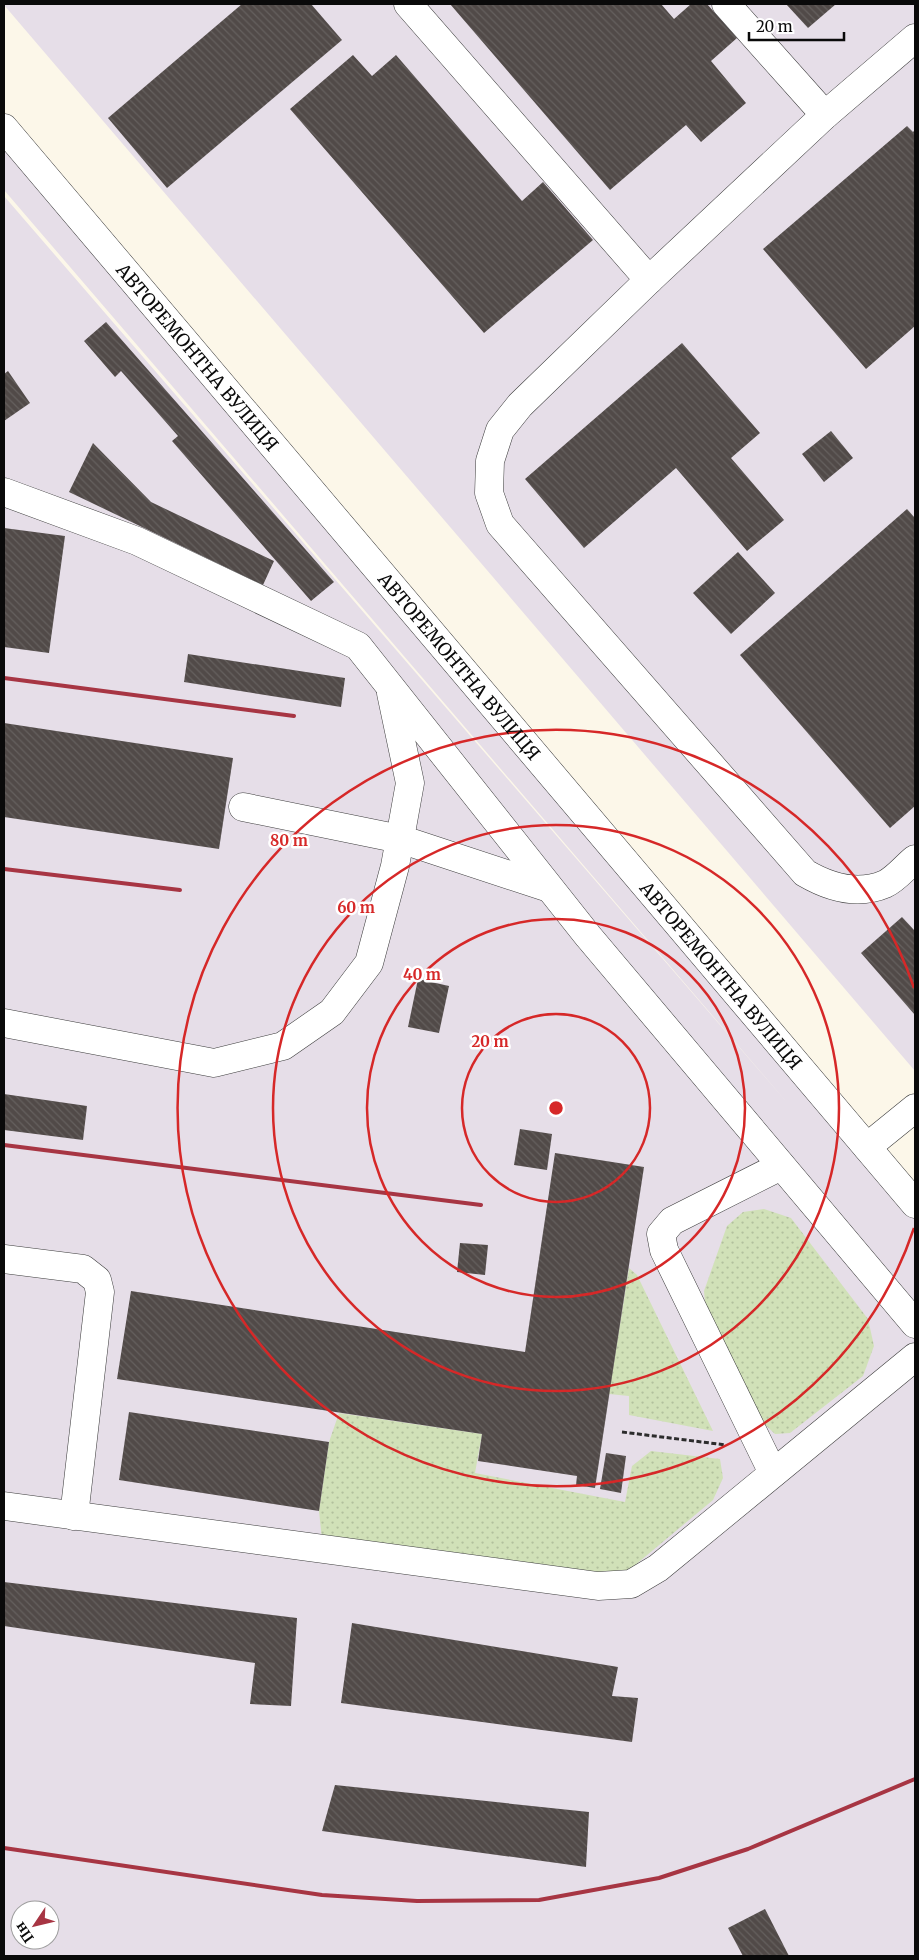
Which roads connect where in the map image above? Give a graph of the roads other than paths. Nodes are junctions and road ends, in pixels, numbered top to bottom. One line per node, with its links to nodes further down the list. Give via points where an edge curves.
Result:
1 (408, 4): 6 (street)
2 (726, 4): 4 (street)
3 (915, 38): 4 (street)
4 (825, 115): 6 (street)
5 (4, 128): 15 (street, АВТОРЕМОНТНА ВУЛИЦЯ)
6 (649, 280): 11 (street, via 520,405 500,430 490,461 489,485 500,524 804,873 823,884 844,889 866,889 887,883)
7 (4, 492): 8 (street, via 137,541 358,646)
8 (390, 687): 10 (street, via 410,783); 12 (street)
9 (243, 807): 10 (street)
10 (400, 839): 12 (street); 13 (street, via 369,962 332,1012 283,1046 214,1062)
11 (915, 859)
12 (550, 888): 16 (street)
13 (4, 1023)
14 (915, 1108): 15 (street)
15 (866, 1147): 17 (street, АВТОРЕМОНТНА ВУЛИЦЯ)
16 (781, 1166): 19 (street); 21 (street, via 672,1221 661,1234 664,1250)
17 (915, 1204)
18 (4, 1259): 23 (street, via 83,1269 97,1280 100,1292)
19 (915, 1324)
20 (915, 1357): 21 (street)
21 (767, 1462): 23 (street, via 658,1568 631,1584 598,1586)
22 (4, 1506): 23 (street)
23 (74, 1516)

